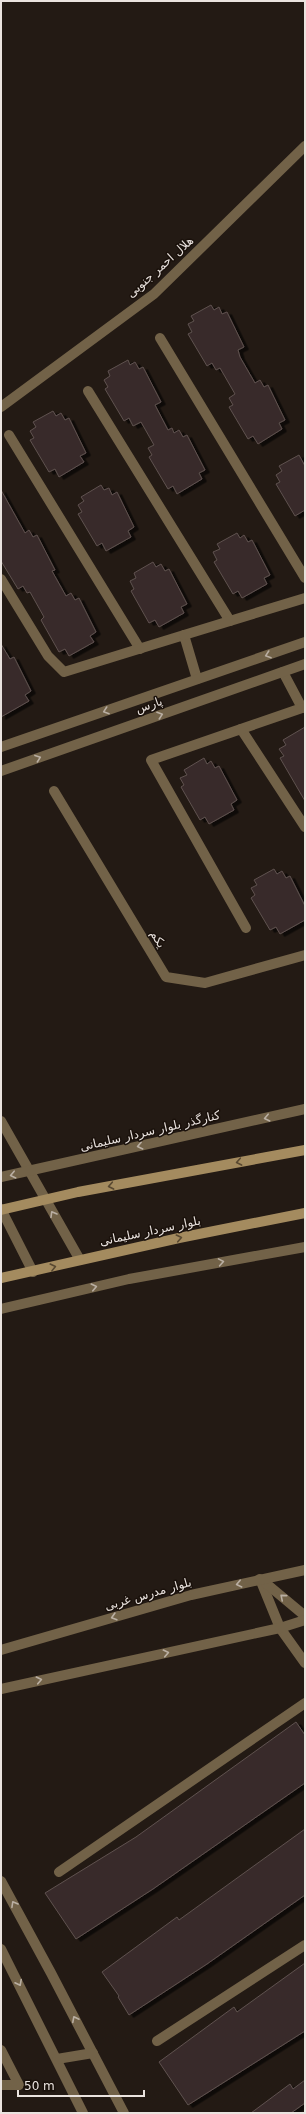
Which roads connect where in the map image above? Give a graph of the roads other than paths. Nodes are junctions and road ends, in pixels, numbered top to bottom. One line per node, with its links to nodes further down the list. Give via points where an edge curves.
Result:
1 (305, 146): 4 (street, هلال احمر جنوبی, via 154,294)
2 (160, 338): 6 (street)
3 (88, 391): 9 (street)
4 (1, 408)
5 (9, 435): 12 (street)
6 (305, 578)
7 (1, 579): 12 (street, via 48,656 64,672)
8 (305, 598): 9 (street)
9 (230, 621): 10 (street)
10 (184, 635): 12 (street); 15 (street)
11 (305, 642): 15 (street, پارس, one-way to 15)
12 (140, 649)
13 (305, 664): 14 (street, پارس)
14 (283, 672): 16 (street); 19 (street, پارس, one-way to 14)
15 (197, 679): 18 (street, پارس, one-way to 18)
16 (304, 707): 17 (street)
17 (240, 729): 21 (street); 22 (street, via 151,760)
18 (1, 747)
19 (1, 771)
20 (54, 791): 23 (street, یکم, via 166,977 205,983)
21 (305, 827)
22 (246, 928)
23 (305, 955)
24 (305, 1109): 27 (street, کنارگذر بلوار سردار سلیمانی, one-way to 27)
25 (1, 1123): 27 (street)
26 (305, 1150): 29 (main road, one-way to 29)
27 (31, 1171): 28 (street, کنارگذر بلوار سردار سلیمانی, one-way to 28); 29 (street)
28 (1, 1177)
29 (45, 1199): 30 (main road); 33 (street, one-way to 29)
30 (1, 1210): 34 (street)
31 (305, 1213): 33 (main road, بلوار سردار سلیمانی, one-way to 31)
32 (305, 1247): 36 (street, one-way to 32, via 129,1279)
33 (80, 1260): 34 (main road, بلوار سردار سلیمانی, one-way to 33)
34 (33, 1272): 35 (main road, بلوار سردار سلیمانی)
35 (1, 1278)
36 (1, 1309)
37 (305, 1570): 38 (street, بلوار مدرس غربی)
38 (260, 1579): 39 (street, one-way to 38); 41 (street); 42 (street, بلوار مدرس غربی, one-way to 42, via 191,1594)
39 (305, 1616)
40 (305, 1620): 41 (street)
41 (280, 1628): 43 (street); 44 (street, one-way to 41)
42 (1, 1650)
43 (305, 1663)
44 (1, 1688)
45 (305, 1703): 46 (street)
46 (59, 1872)
47 (1, 1881): 52 (street, one-way to 47)
48 (305, 1945): 50 (street)
49 (1, 1948): 53 (street, one-way to 53)
50 (157, 2041)
51 (1, 2050): 54 (street, via 18,2085)
52 (93, 2053): 53 (street); 56 (street)
53 (57, 2060): 55 (street)
54 (1, 2085)
55 (83, 2113)
56 (124, 2113)

